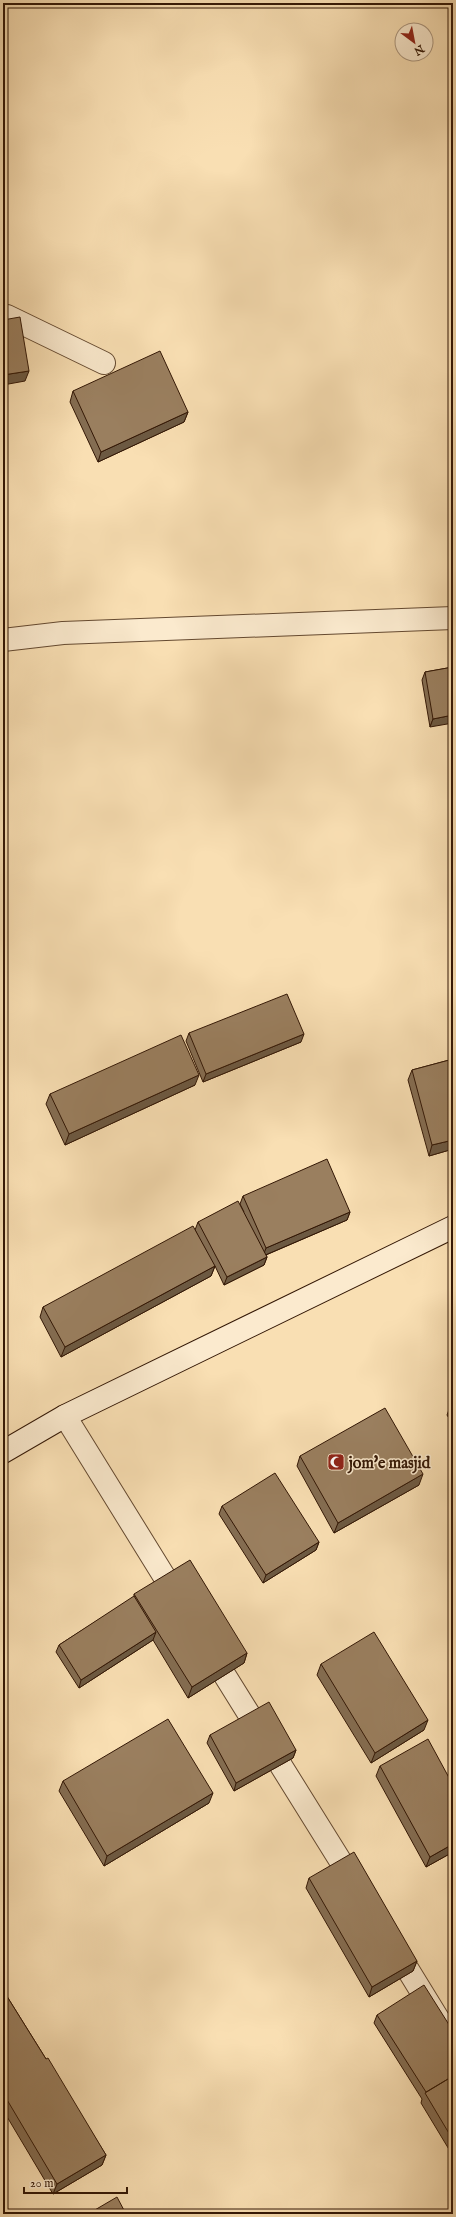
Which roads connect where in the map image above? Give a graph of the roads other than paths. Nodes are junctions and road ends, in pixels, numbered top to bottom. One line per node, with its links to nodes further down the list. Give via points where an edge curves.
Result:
1 (3, 316): 2 (street)
2 (104, 363)
3 (453, 618): 4 (street, via 63,633)
4 (3, 640)
5 (453, 1227): 6 (street)
6 (65, 1416): 7 (street); 8 (street)
7 (3, 1452)
8 (365, 1902)
9 (382, 1929): 10 (street)
10 (453, 2043)

